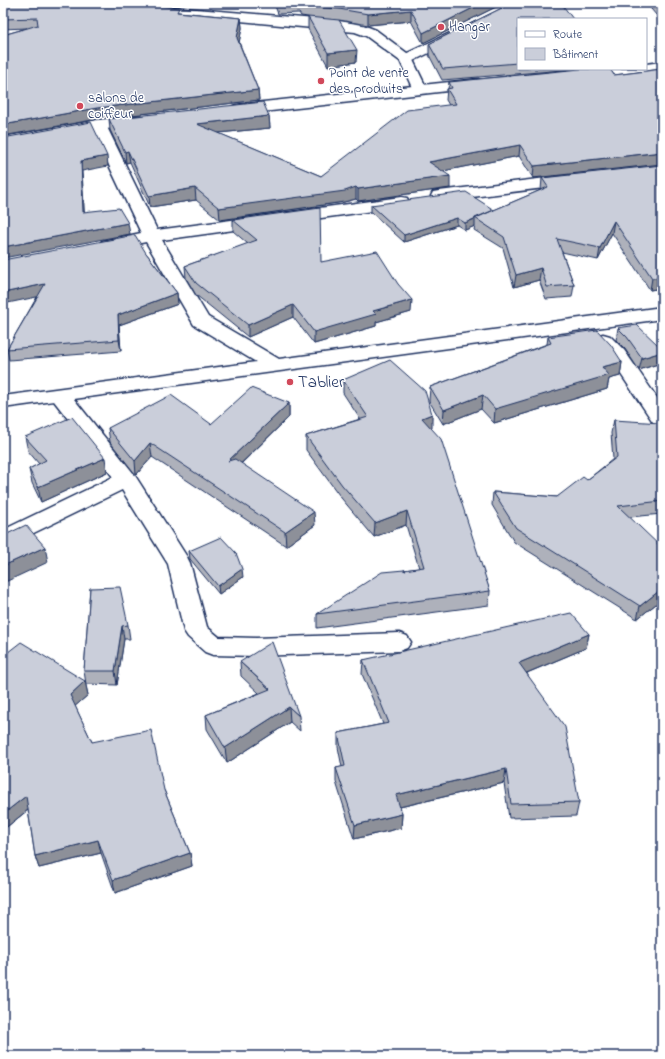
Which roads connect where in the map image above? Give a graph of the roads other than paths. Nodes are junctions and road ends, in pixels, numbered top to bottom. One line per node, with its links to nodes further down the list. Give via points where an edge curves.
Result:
1 (133, 8): 3 (main road, via 358,28 371,33)
2 (469, 27): 3 (main road)
3 (406, 59): 9 (main road)
4 (662, 66): 5 (main road)
5 (647, 68)
6 (623, 70): 7 (main road)
7 (570, 75)
8 (491, 82): 9 (main road)
9 (419, 89): 10 (main road)
10 (224, 111)
11 (153, 119): 12 (main road)
12 (98, 125): 13 (main road); 15 (main road)
13 (3, 142)
14 (583, 179): 15 (main road)
15 (151, 236): 16 (main road); 19 (main road, via 200,321)
16 (89, 248)
17 (662, 313): 18 (main road)
18 (588, 323): 19 (main road); 22 (main road, via 617,354)
19 (276, 365): 20 (main road)
20 (60, 394): 21 (main road); 23 (main road)
21 (3, 402)
22 (662, 420)
23 (126, 479): 24 (main road); 25 (main road, via 179,563 196,631 213,646)
24 (3, 539)
25 (399, 642)

